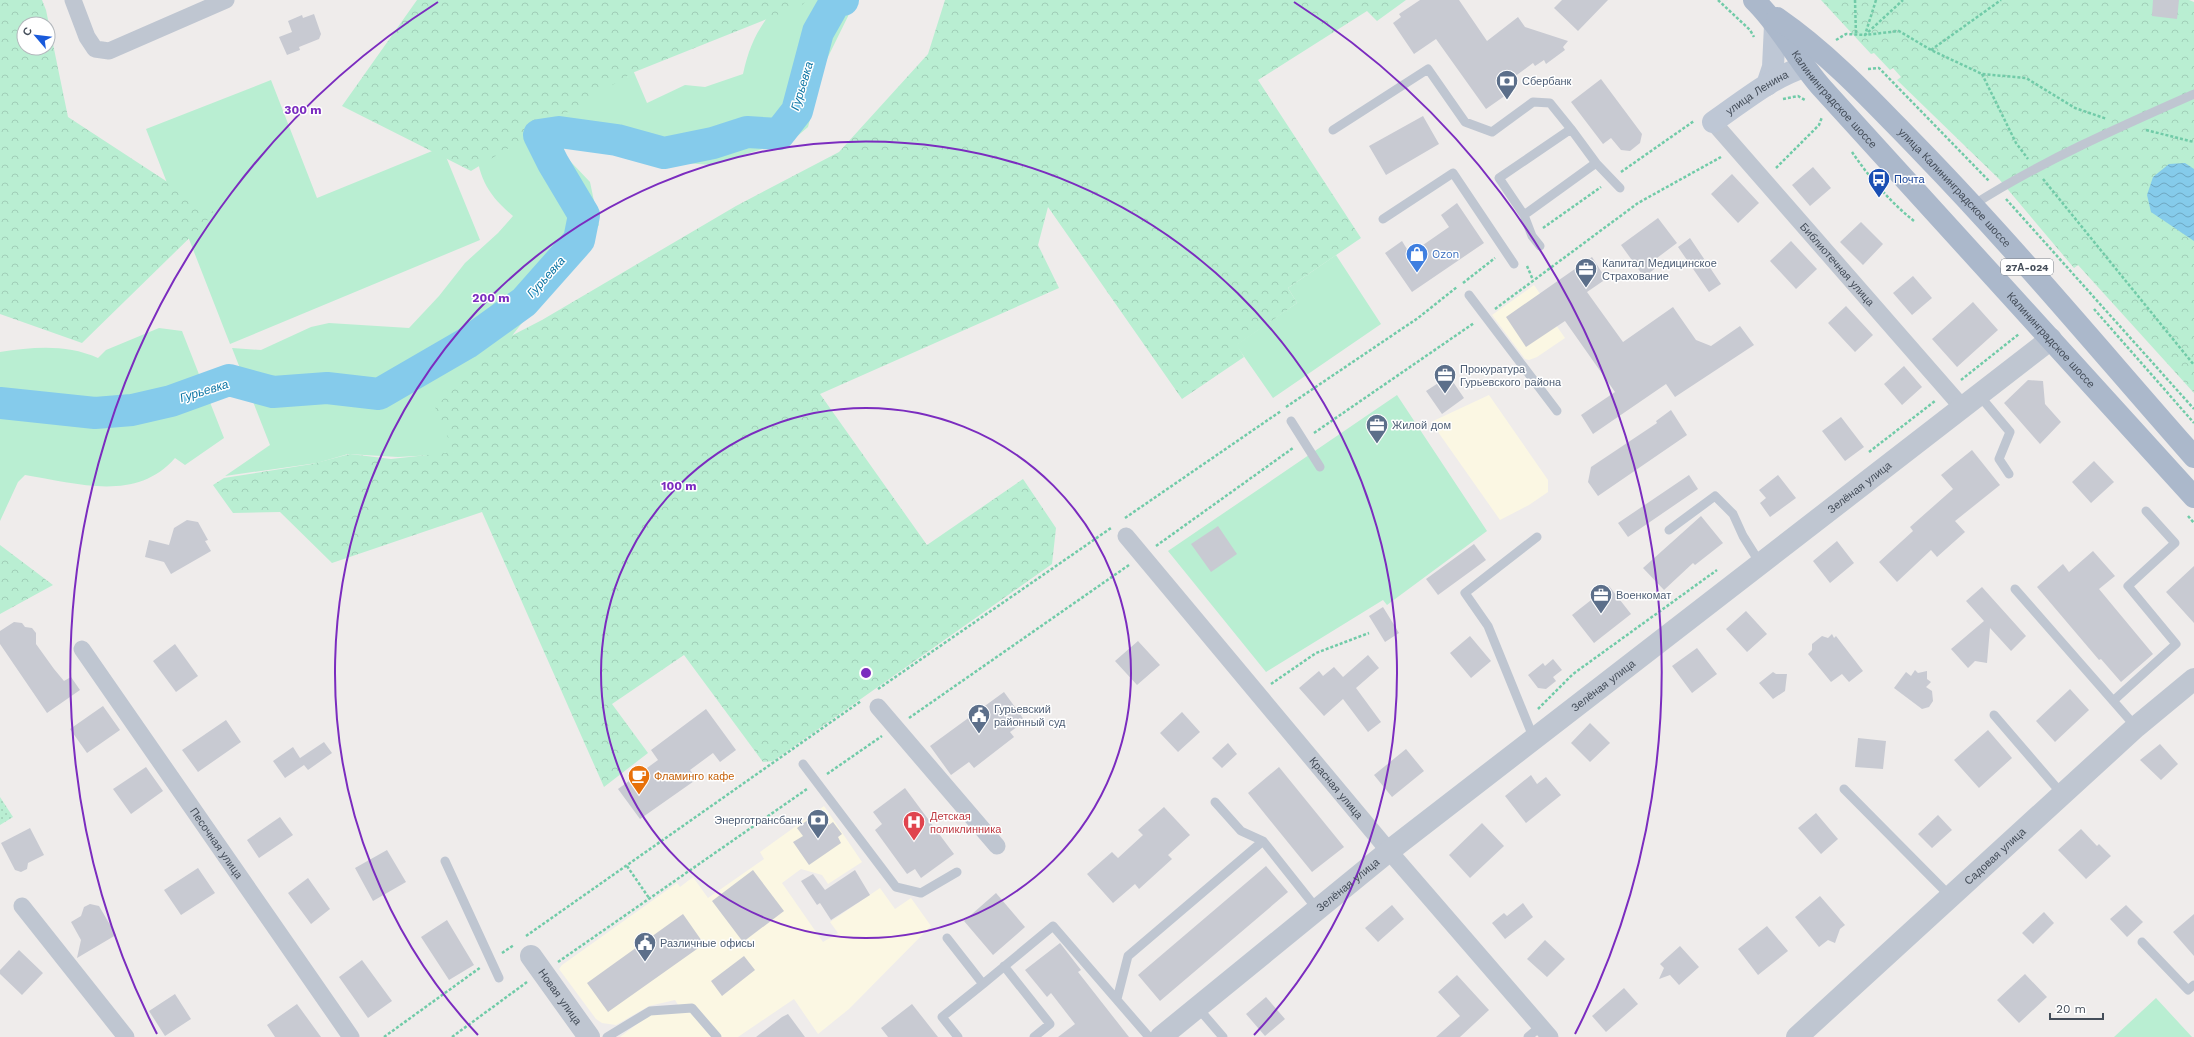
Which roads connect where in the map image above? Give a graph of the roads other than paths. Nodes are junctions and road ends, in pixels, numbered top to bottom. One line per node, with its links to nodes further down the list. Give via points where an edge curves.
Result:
1 (73, 0): 2 (street, via 88,37 96,49 109,51)
2 (226, 0)
3 (1772, 17): 4 (main road, via 1798,48); 5 (main road, улица Калининградское шоссе / 27А-024); 6 (main road, via 1773,67)
4 (1797, 66): 5 (main road, улица Калининградское шоссе / 27А-024, via 1819,66); 6 (main road, улица Ленина); 19 (main road, Калининградское шоссе / 27А-024)
5 (1862, 76): 13 (main road, улица Калининградское шоссе / 27А-024)
6 (1767, 85): 8 (main road, улица Ленина)
7 (2194, 94): 13 (lane, via 2124,124)
8 (1713, 122): 20 (street, Библиотечная улица, via 1763,180)
9 (1571, 129): 10 (lane, via 1550,103 1533,102 1492,132 1465,122 1428,69); 11 (lane); 14 (lane, via 1499,178)
10 (1333, 130)
11 (1596, 163): 12 (lane); 14 (lane)
12 (1620, 188)
13 (1973, 205): 23 (main road, улица Калининградское шоссе / 27А-024)
14 (1524, 215): 16 (lane, via 1532,236)
15 (1383, 219): 17 (lane, via 1453,173)
16 (1540, 246)
17 (1514, 264)
18 (1469, 295): 21 (lane)
19 (2050, 339): 20 (street, Зелёная улица); 26 (main road, Калининградское шоссе / 27А-024)
20 (1970, 401): 25 (lane, via 2010,432 1999,459); 31 (street, Зелёная улица)
21 (1557, 411)
22 (1291, 421): 24 (lane)
23 (2194, 457)
24 (1320, 467)
25 (2009, 474)
26 (2194, 497)
27 (2146, 511): 35 (lane, via 2175,543 2128,586 2176,644)
28 (1669, 530): 31 (lane, via 1715,496 1733,514)
29 (1126, 536): 46 (street, Красная улица)
30 (1537, 538): 39 (lane, via 1465,593 1488,626)
31 (1760, 563): 39 (street, Зелёная улица)
32 (2015, 589): 35 (lane)
33 (82, 649): 63 (street, Песочная улица)
34 (2194, 679): 38 (street, Садовая улица)
35 (2113, 701): 38 (lane)
36 (878, 707): 45 (street)
37 (1994, 715): 42 (lane)
38 (2136, 727): 42 (street, Садовая улица)
39 (1534, 739): 46 (street, Зелёная улица)
40 (802, 764): 48 (lane, via 896,887 921,893)
41 (1844, 789): 49 (lane)
42 (2063, 795): 49 (street, Садовая улица)
43 (1214, 802): 44 (lane, via 1241,831)
44 (1263, 841): 51 (lane); 59 (lane, via 1128,956)
45 (997, 846)
46 (1389, 851): 51 (street, Зелёная улица); 61 (street, Красная улица)
47 (445, 861): 56 (lane)
48 (957, 872)
49 (1951, 897): 72 (street, Садовая улица)
50 (22, 906): 62 (street)
51 (1317, 909): 60 (street, Зелёная улица)
52 (947, 938): 57 (lane)
53 (2142, 942): 58 (lane, via 2188,990)
54 (531, 956): 64 (street, Новая улица)
55 (1004, 966): 57 (lane); 59 (lane, via 1054,926); 68 (lane, via 1050,1024)
56 (499, 978)
57 (982, 984): 67 (lane, via 942,1017)
58 (2194, 985)
59 (1117, 999): 69 (lane)
60 (1198, 1008): 70 (street, Зелёная улица); 71 (lane)
61 (1540, 1033)
62 (126, 1037)
63 (351, 1037)
64 (589, 1037)
65 (607, 1037): 66 (lane, via 650,1011 692,1008)
66 (717, 1037)
67 (958, 1037)
68 (1034, 1037)
69 (1149, 1037)
70 (1161, 1037)
71 (1224, 1037)
72 (1797, 1037)

